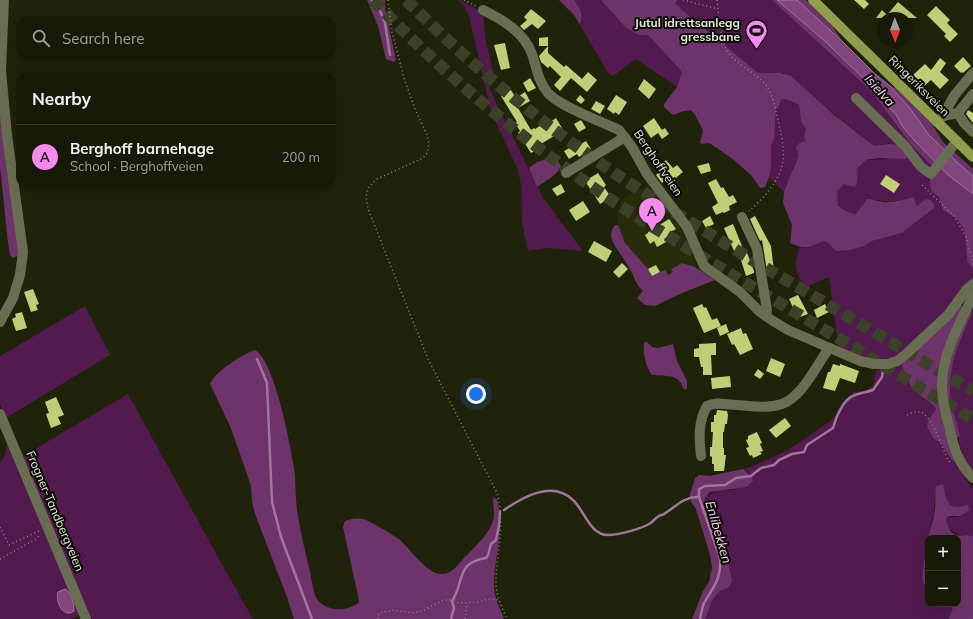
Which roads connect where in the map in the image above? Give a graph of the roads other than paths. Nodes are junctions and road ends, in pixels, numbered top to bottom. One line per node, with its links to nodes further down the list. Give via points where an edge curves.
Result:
1 (4, 0): 18 (street, via 1,71 23,252 14,298)
2 (813, 0): 8 (main road, Ringeriksveien)
3 (483, 10): 10 (street, Berghoffveien, via 506,22 526,43 532,54 536,72 549,95 619,130)
4 (973, 73): 8 (street, via 954,96)
5 (973, 94): 7 (street)
6 (856, 98): 11 (street, via 905,146 921,167 931,174)
7 (958, 113): 8 (street); 9 (street)
8 (940, 119): 11 (main road, Ringeriksveien)
9 (973, 132)
10 (625, 137): 13 (street); 17 (street, Berghoffveien, via 647,174 687,227 704,266 740,292)
11 (954, 145): 12 (main road, Ringeriksveien)
12 (973, 157)
13 (566, 173)
14 (742, 217): 17 (street, via 758,249)
15 (973, 284): 19 (street, Berghoffveien, via 948,315 897,361 874,364)
16 (973, 296): 22 (street, via 945,362 942,385 954,449 964,469)
17 (766, 316): 19 (street, Berghoffveien, via 788,330)
18 (0, 322)
19 (829, 348): 21 (street, via 802,388 792,399 782,404 765,407 718,403 707,406 699,430)
20 (0, 414): 23 (street, Frogner-Tandbergveien)
21 (701, 456)
22 (973, 478)
23 (86, 619)

